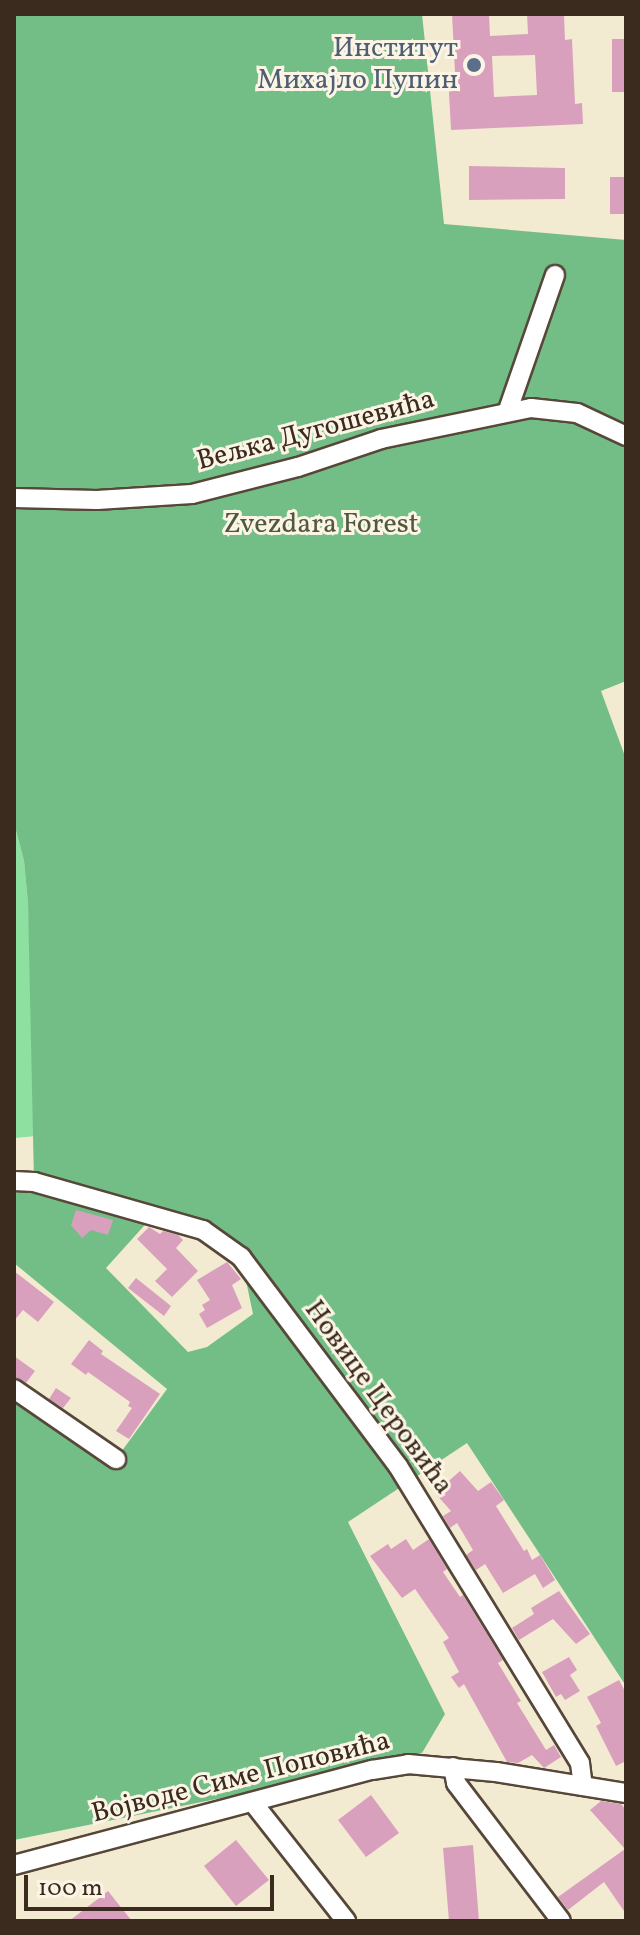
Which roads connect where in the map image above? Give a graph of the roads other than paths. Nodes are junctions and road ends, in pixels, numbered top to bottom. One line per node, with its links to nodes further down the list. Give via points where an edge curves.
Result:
1 (555, 275): 2 (street)
2 (508, 410): 3 (street, Вељка Дугошевића, via 577,413); 4 (street, Вељка Дугошевића, via 381,439 192,494)
3 (626, 436)
4 (14, 498)
5 (14, 1181): 9 (street, Новице Церовића, via 34,1182 203,1230 241,1257 398,1466 580,1763)
6 (14, 1389): 7 (street)
7 (116, 1459)
8 (453, 1767): 9 (street, Војводе Симе Поповића); 11 (street, Војводе Симе Поповића, via 408,1764 372,1770); 14 (street, via 456,1783)
9 (583, 1786): 10 (street, Војводе Симе Поповића)
10 (626, 1793)
11 (254, 1804): 12 (street, Војводе Симе Поповића); 13 (street)
12 (14, 1865)
13 (346, 1921)
14 (561, 1921)

